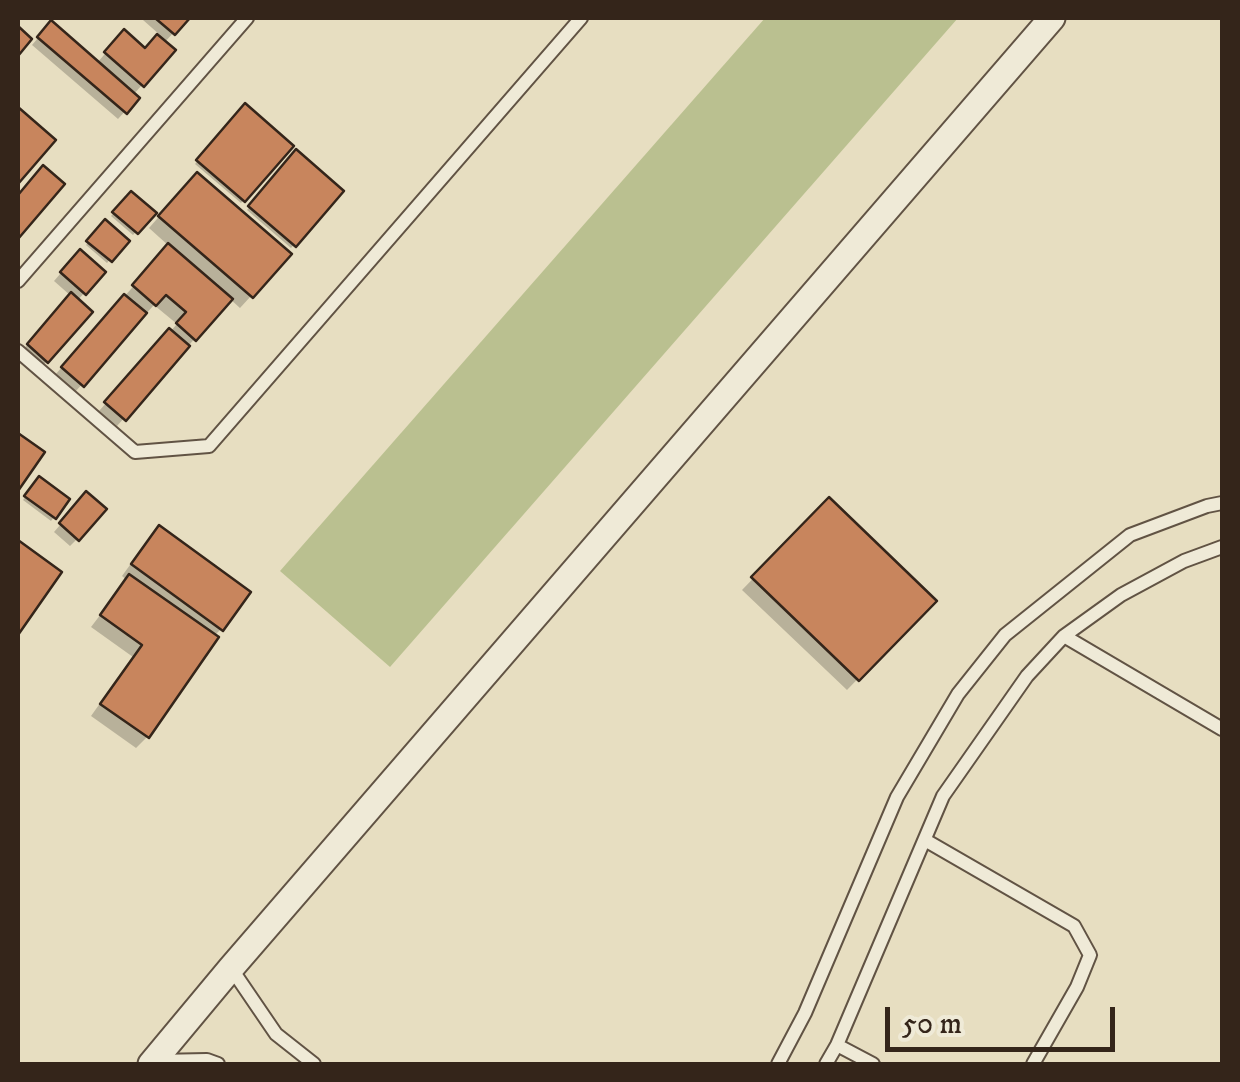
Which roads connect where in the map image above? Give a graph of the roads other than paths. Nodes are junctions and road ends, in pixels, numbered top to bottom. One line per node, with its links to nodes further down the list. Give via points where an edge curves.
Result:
1 (247, 18): 4 (lane)
2 (581, 18): 5 (lane, via 209,446 135,452)
3 (1052, 18): 11 (street)
4 (18, 281)
5 (18, 351)
6 (1222, 503): 16 (lane, via 1130,535 1005,635 958,694 897,797)
7 (1222, 547): 8 (lane, via 1120,594)
8 (1064, 636): 9 (lane); 10 (lane, via 1026,676 954,781)
9 (1222, 729)
10 (925, 840): 12 (lane); 19 (lane, via 1074,926 1090,955)
11 (231, 968): 13 (street); 15 (lane, via 276,1034)
12 (837, 1045): 17 (lane); 18 (lane)
13 (152, 1063): 14 (lane)
14 (218, 1064)
15 (314, 1064)
16 (778, 1064)
17 (826, 1064)
18 (872, 1064)
19 (1033, 1064)

